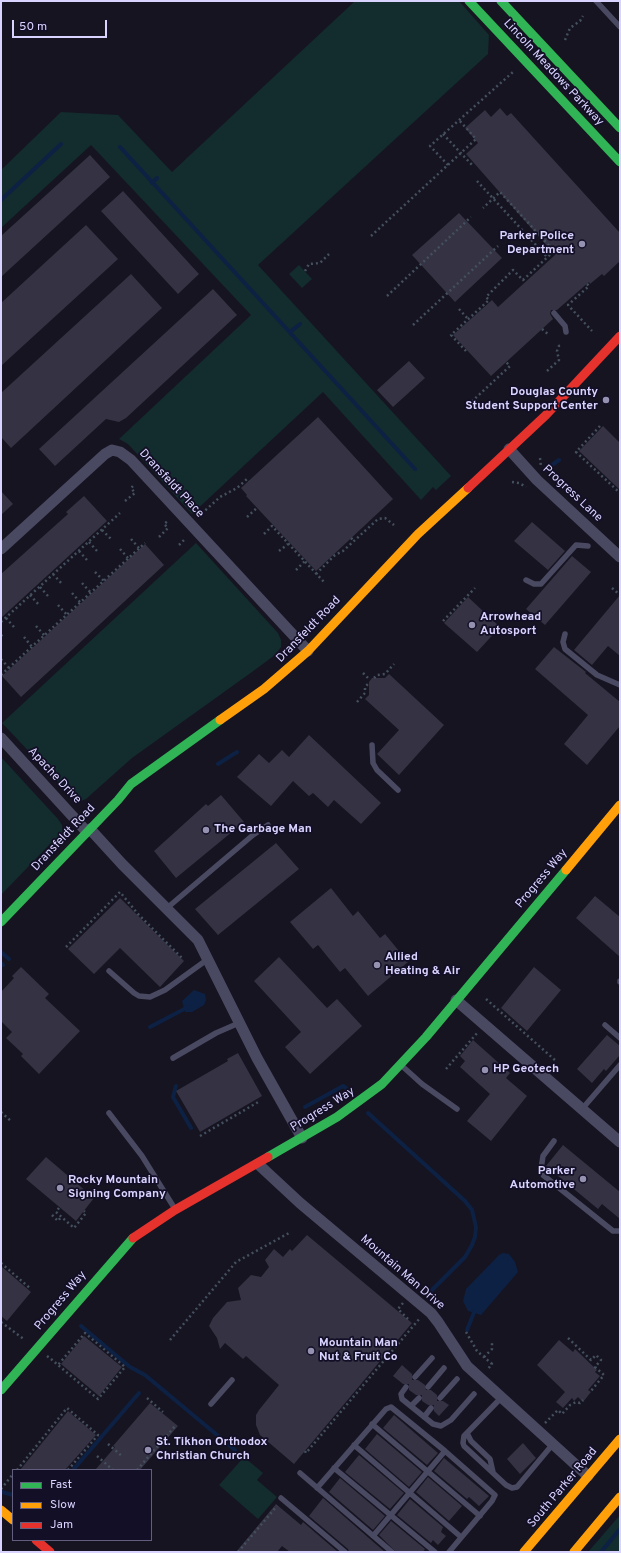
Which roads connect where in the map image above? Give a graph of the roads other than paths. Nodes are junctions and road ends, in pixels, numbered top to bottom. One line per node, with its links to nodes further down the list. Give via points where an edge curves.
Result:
1 (469, 1): 6 (main road, Lincoln Meadows Parkway)
2 (501, 1): 5 (main road, Lincoln Meadows Parkway)
3 (596, 1): 4 (lane)
4 (620, 27)
5 (620, 128)
6 (620, 162)
7 (554, 313): 8 (lane, via 565,326)
8 (566, 332)
9 (620, 336): 10 (main road, Dransfeldt Road, via 562,400)
10 (509, 449): 13 (street, Progress Lane, via 537,480); 16 (main road, Dransfeldt Road, via 418,534)
11 (588, 546): 14 (lane, via 576,545 541,584)
12 (1, 549): 16 (street, Dransfeldt Place, via 105,454 112,450 120,452 133,462)
13 (620, 557)
14 (526, 580)
15 (565, 634): 17 (lane, via 562,642 565,649 597,675)
16 (308, 651): 23 (main road, Dransfeldt Road, via 218,723 141,775)
17 (620, 685)
18 (1, 738): 23 (street, Apache Drive)
19 (372, 745): 20 (lane, via 373,763 377,770)
20 (398, 790)
21 (620, 805): 28 (main road, Progress Way)
22 (268, 825): 24 (lane)
23 (88, 830): 24 (street, Apache Drive); 25 (main road, Dransfeldt Road)
24 (167, 908): 26 (street, Apache Drive, via 198,940)
25 (1, 922)
26 (208, 959): 27 (lane, via 165,990 150,997 134,993); 29 (street, Apache Drive)
27 (109, 971)
28 (456, 1000): 33 (main road, Progress Way); 36 (street)
29 (239, 1023): 32 (lane); 38 (street, Apache Drive)
30 (605, 1025): 31 (lane)
31 (620, 1038)
32 (173, 1058)
33 (400, 1064): 35 (lane, via 422,1084); 38 (main road, Progress Way, via 382,1084 359,1103)
34 (620, 1065): 36 (lane)
35 (457, 1109)
36 (582, 1109): 40 (street)
37 (109, 1113): 42 (lane, via 142,1156)
38 (302, 1138): 41 (main road, Progress Way)
39 (554, 1141): 43 (lane, via 543,1156 542,1175 613,1231)
40 (620, 1142)
41 (258, 1164): 42 (main road, Progress Way); 55 (street, Mountain Man Drive, via 300,1203 427,1310 462,1359)
42 (176, 1210): 51 (main road, Progress Way, via 139,1234 121,1250)
43 (620, 1231)
44 (432, 1358): 46 (lane)
45 (444, 1368): 50 (lane)
46 (415, 1377)
47 (457, 1379): 54 (lane)
48 (232, 1380): 56 (lane)
49 (406, 1387): 57 (lane, via 401,1396)
50 (428, 1387)
51 (1, 1390)
52 (474, 1394): 59 (lane, via 444,1425 433,1424)
53 (419, 1398): 57 (lane)
54 (440, 1398)
55 (501, 1398): 62 (street, Mountain Man Drive); 62 (lane, via 463,1440 464,1446 509,1487 515,1488)
56 (211, 1404)
57 (411, 1406): 59 (lane)
58 (431, 1408): 59 (lane)
59 (424, 1417)
60 (372, 1424): 63 (lane); 64 (lane, via 391,1407); 66 (lane)
61 (620, 1438): 68 (main road, South Parker Road)
62 (552, 1444): 68 (street, Mountain Man Drive)
63 (354, 1446): 65 (lane); 70 (lane)
64 (445, 1451): 66 (lane); 75 (lane, via 493,1492 494,1499)
65 (334, 1468): 69 (lane); 74 (lane)
66 (428, 1470): 70 (lane); 75 (lane)
67 (300, 1474): 69 (lane)
68 (588, 1476): 85 (main road, South Parker Road)
69 (317, 1488): 77 (lane)
70 (409, 1492): 74 (lane); 78 (lane)
71 (620, 1497): 86 (main road)
72 (281, 1498): 81 (lane)
73 (1, 1510): 76 (main road)
74 (390, 1515): 77 (lane); 83 (lane)
75 (480, 1516): 78 (lane)
76 (12, 1519)
77 (372, 1536): 82 (lane)
78 (461, 1537): 84 (lane)
79 (37, 1541): 80 (main road)
80 (50, 1552)
81 (345, 1552)
82 (392, 1552)
83 (435, 1552)
84 (449, 1552)
85 (524, 1552)
86 (574, 1552)

